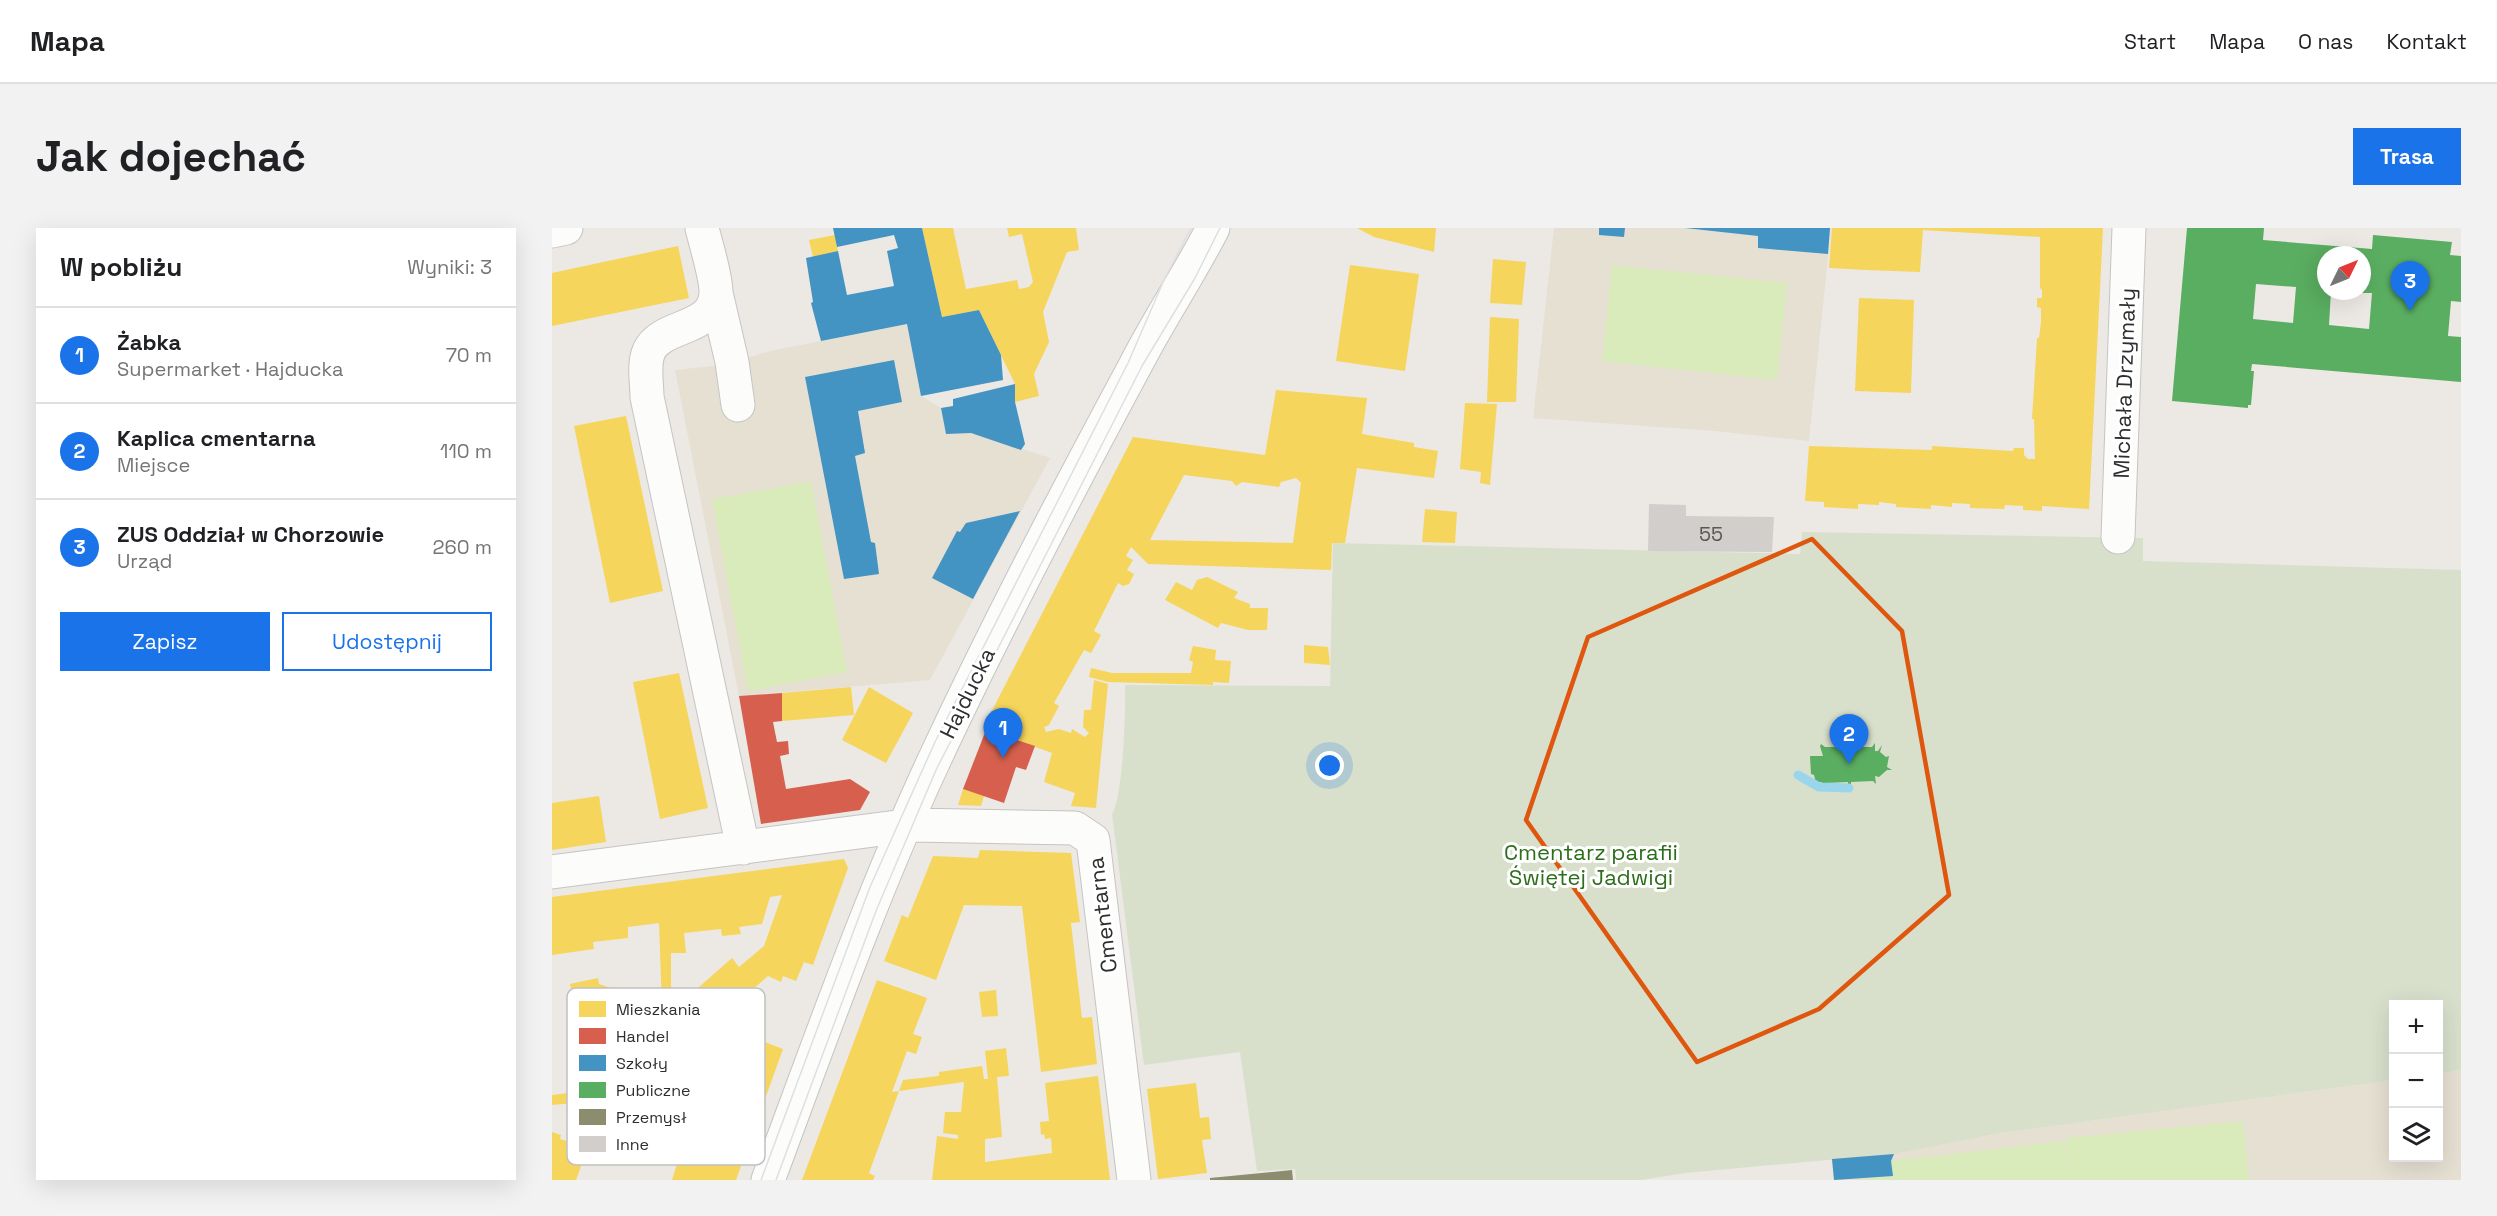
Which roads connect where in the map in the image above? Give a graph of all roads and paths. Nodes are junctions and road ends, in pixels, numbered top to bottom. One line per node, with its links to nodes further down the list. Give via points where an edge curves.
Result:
1 (566, 228): 5 (street)
2 (702, 228): 6 (street)
3 (1213, 228): 9 (street, Hajducka, via 1136,363 1029,569)
4 (2129, 228): 8 (street, Michała Drzymały)
5 (552, 231)
6 (716, 293): 7 (street); 10 (street, via 705,316 661,338 650,348 646,362 647,398)
7 (738, 405)
8 (2118, 537)
9 (904, 826): 10 (street, Cmentarna); 12 (street, Hajducka, via 869,908); 13 (street, Cmentarna, via 1075,828 1093,840)
10 (743, 848): 11 (street, Cmentarna)
11 (552, 872)
12 (768, 1180)
13 (1134, 1180)

